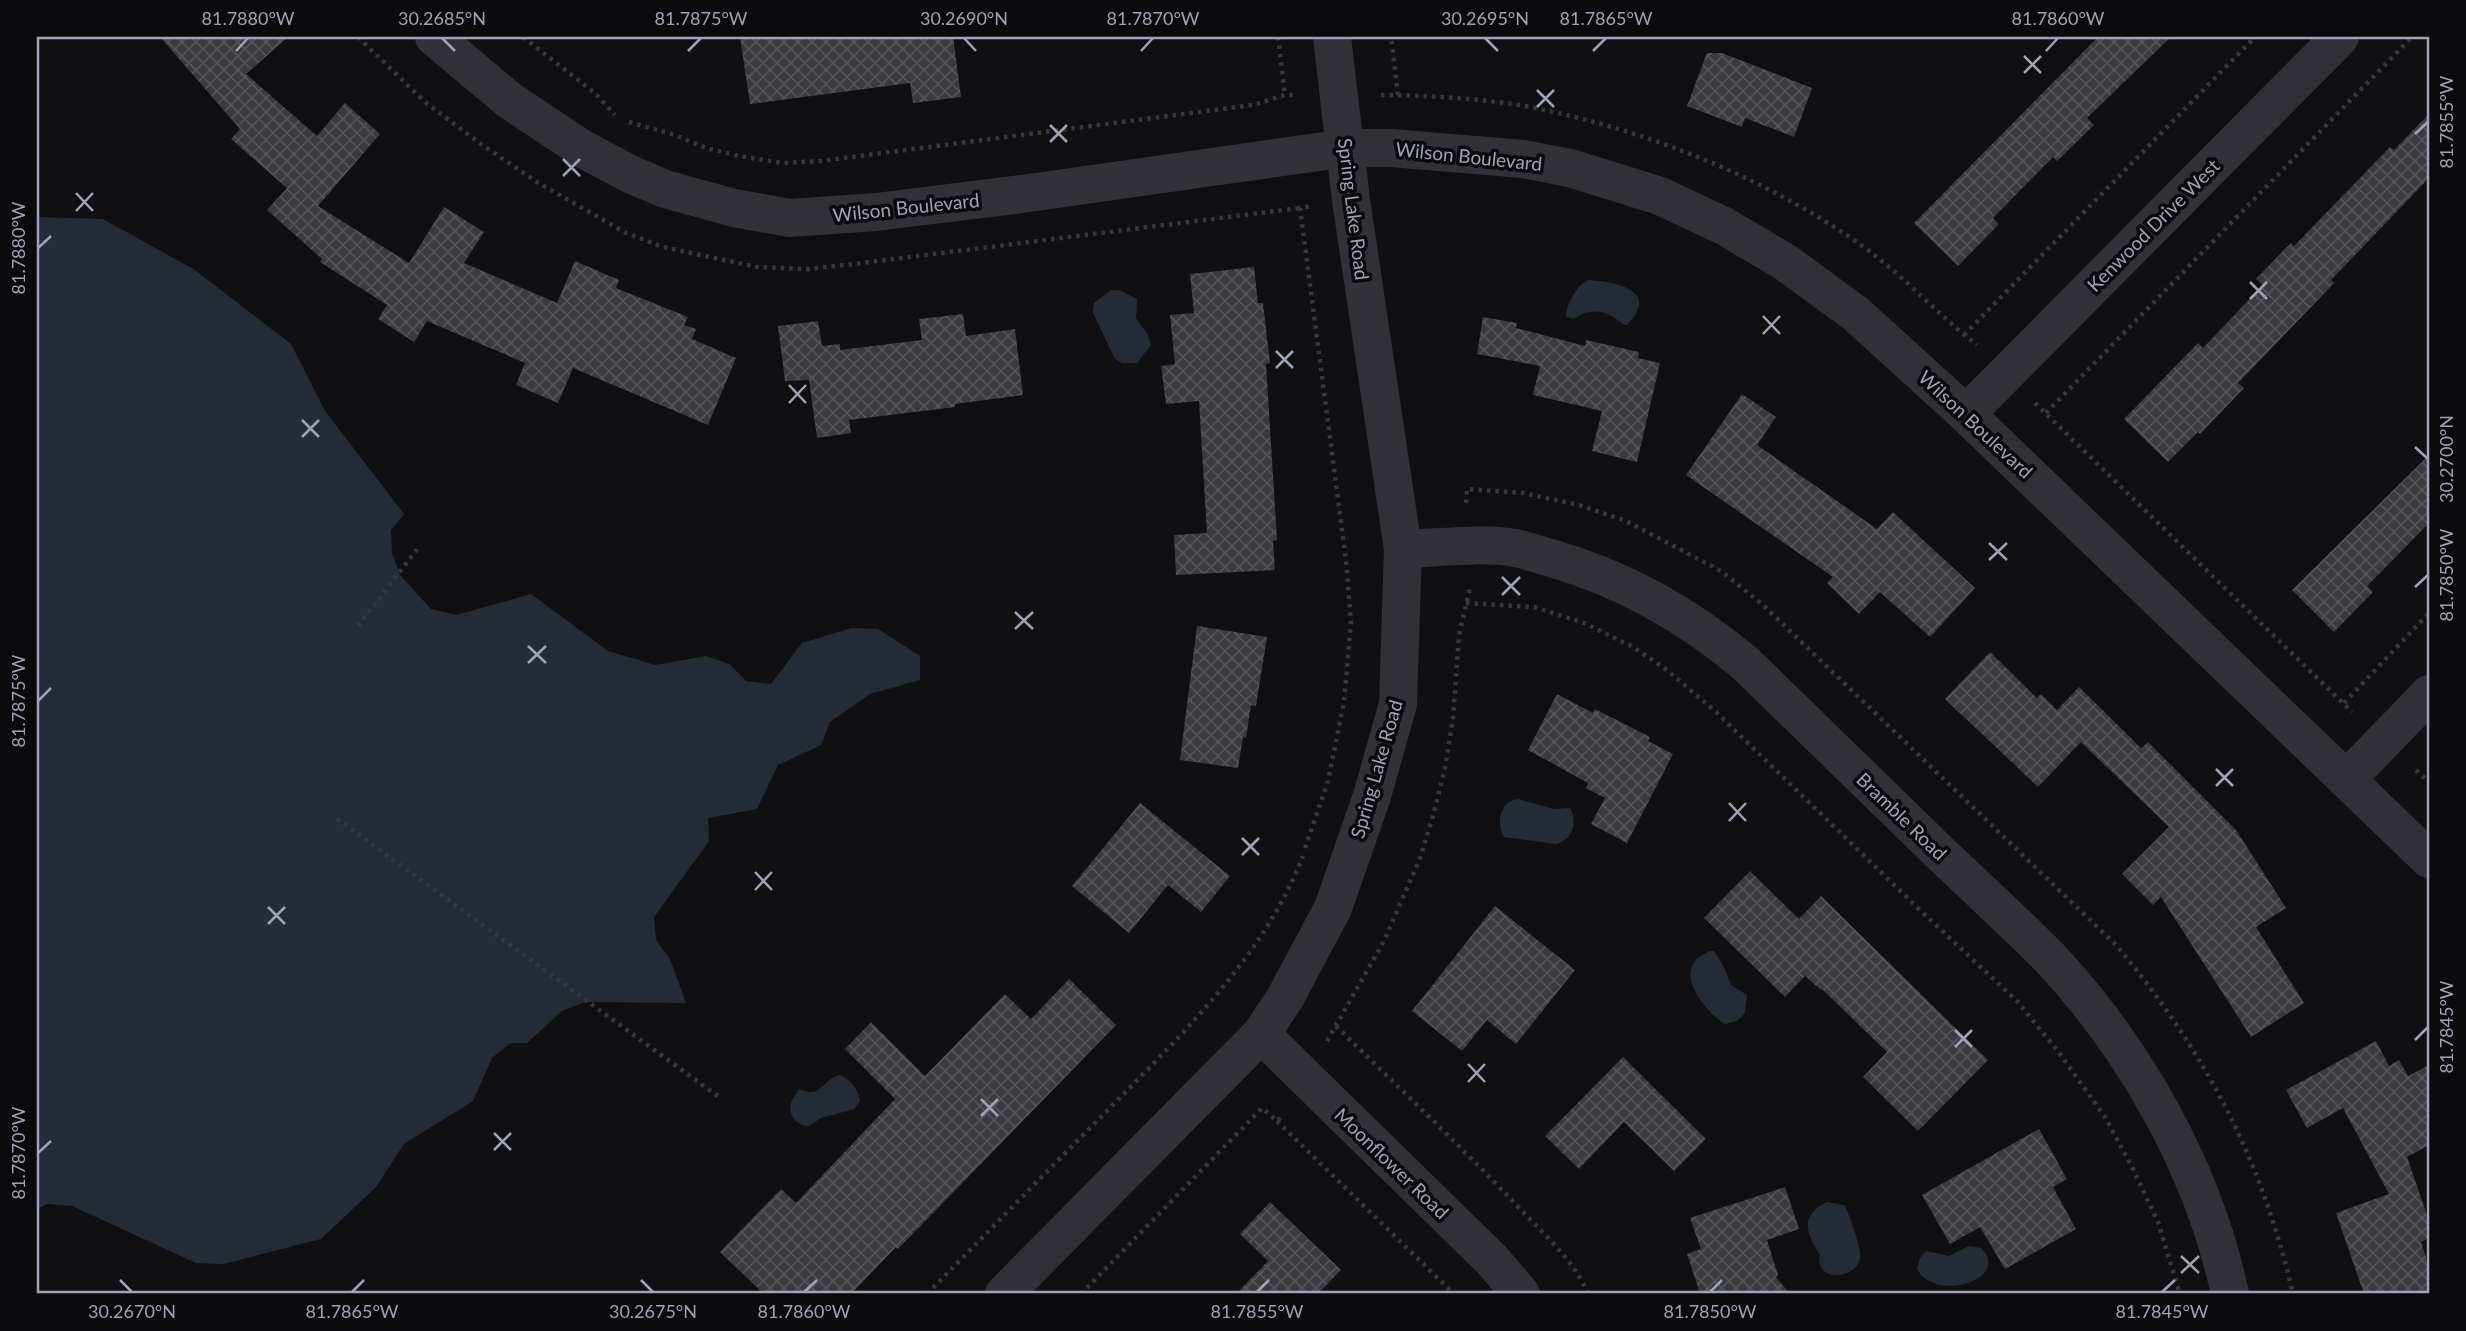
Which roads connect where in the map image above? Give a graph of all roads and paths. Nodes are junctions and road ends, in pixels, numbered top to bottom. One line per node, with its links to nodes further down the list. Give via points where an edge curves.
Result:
1 (434, 37): 10 (street, Wilson Boulevard, via 509,100 630,174 734,208 790,218 1022,194)
2 (523, 37): 8 (path, via 630,123 706,148 783,163 1253,105)
3 (1278, 37): 8 (path)
4 (1332, 37): 9 (street, Spring Lake Road)
5 (2255, 37): 12 (path)
6 (2340, 37): 14 (street, Kenwood Drive West)
7 (2412, 37): 13 (path)
8 (1284, 95): 9 (path)
9 (1339, 95): 10 (street, Spring Lake Road)
10 (1346, 148): 11 (street, Spring Lake Road); 14 (street, Wilson Boulevard, via 1523,159 1570,168 1660,196 1786,262 1856,314)
11 (1351, 200): 16 (street, Spring Lake Road); 29 (path, via 1300,208 1350,622 1344,702 1328,782 1301,860 1265,928 1186,1030)
12 (1964, 335)
13 (2046, 413)
14 (1966, 414): 22 (street, Wilson Boulevard)
15 (419, 547): 19 (path)
16 (1403, 550): 26 (street, Spring Lake Road, via 1398,704 1376,783 1333,908); 35 (street, Bramble Road, via 1514,548 1585,568 1648,596 1711,634 1746,664 2050,959 2096,1013 2138,1071 2182,1151)
17 (1466, 603): 34 (path, via 1546,611 1596,629 1667,670 2017,1001 2105,1117 2133,1167 2158,1222)
18 (2429, 612): 21 (path)
19 (358, 626)
20 (2429, 694): 22 (street)
21 (2344, 703)
22 (2347, 779): 24 (street, Wilson Boulevard)
23 (337, 818): 27 (path)
24 (2429, 859)
25 (1336, 1026): 33 (path, via 1482,1168 1557,1248)
26 (1261, 1034): 30 (street, Spring Lake Road); 32 (street, Moonflower Road, via 1492,1260)
27 (719, 1097)
28 (1276, 1121): 31 (path)
29 (927, 1294)
30 (1004, 1294)
31 (1454, 1294)
32 (1521, 1294)
33 (1588, 1294)
34 (2180, 1294)
35 (2230, 1294)

